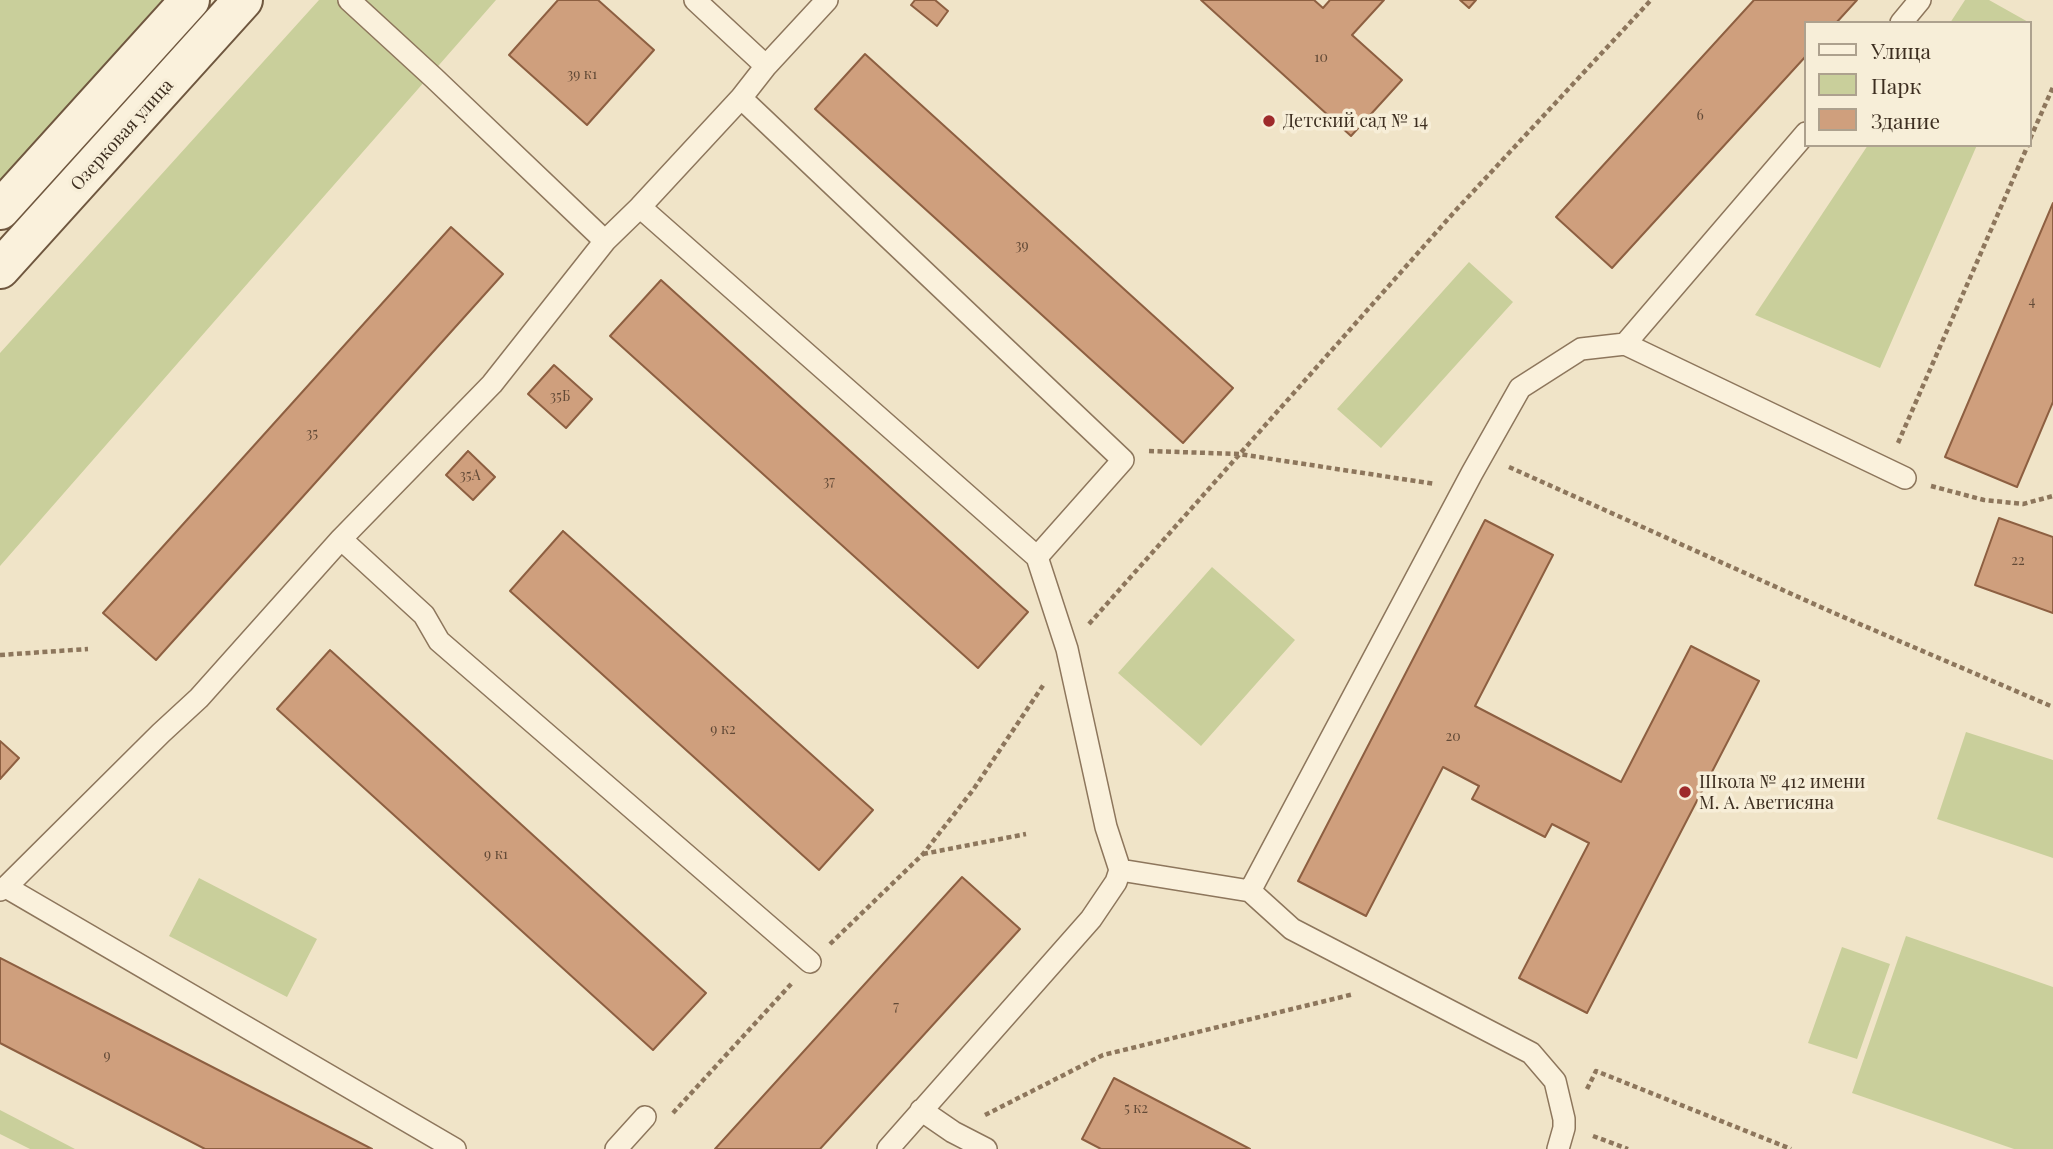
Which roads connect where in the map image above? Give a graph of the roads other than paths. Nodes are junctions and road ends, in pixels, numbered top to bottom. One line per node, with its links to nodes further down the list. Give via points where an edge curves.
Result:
1 (190, 0): 12 (street)
2 (243, 0): 14 (street, Озерковая улица)
3 (349, 0): 13 (lane)
4 (695, 0): 8 (lane)
5 (827, 0): 8 (lane)
6 (1920, 0): 7 (lane)
7 (1903, 21)
8 (766, 66): 9 (lane)
9 (741, 98): 11 (lane); 18 (lane, via 1124,460)
10 (1804, 135): 15 (lane)
11 (640, 206): 13 (lane); 18 (lane)
12 (0, 210)
13 (605, 242): 17 (lane, via 492,384)
14 (0, 269)
15 (1625, 344): 16 (lane); 21 (lane, via 1581,349 1520,388)
16 (1895, 474)
17 (341, 539): 20 (lane, via 199,698); 22 (lane, via 424,615 439,640)
18 (1037, 557): 19 (lane, via 1067,649 1106,827)
19 (1120, 870): 21 (lane); 23 (lane, via 1091,919)
20 (3, 889): 25 (lane)
21 (1250, 891): 29 (lane, via 1292,929 1531,1053 1555,1082 1564,1128)
22 (810, 962)
23 (922, 1110): 27 (lane); 28 (lane)
24 (645, 1117): 26 (lane)
25 (455, 1149)
26 (615, 1149)
27 (888, 1149)
28 (986, 1149)
29 (1558, 1149)

